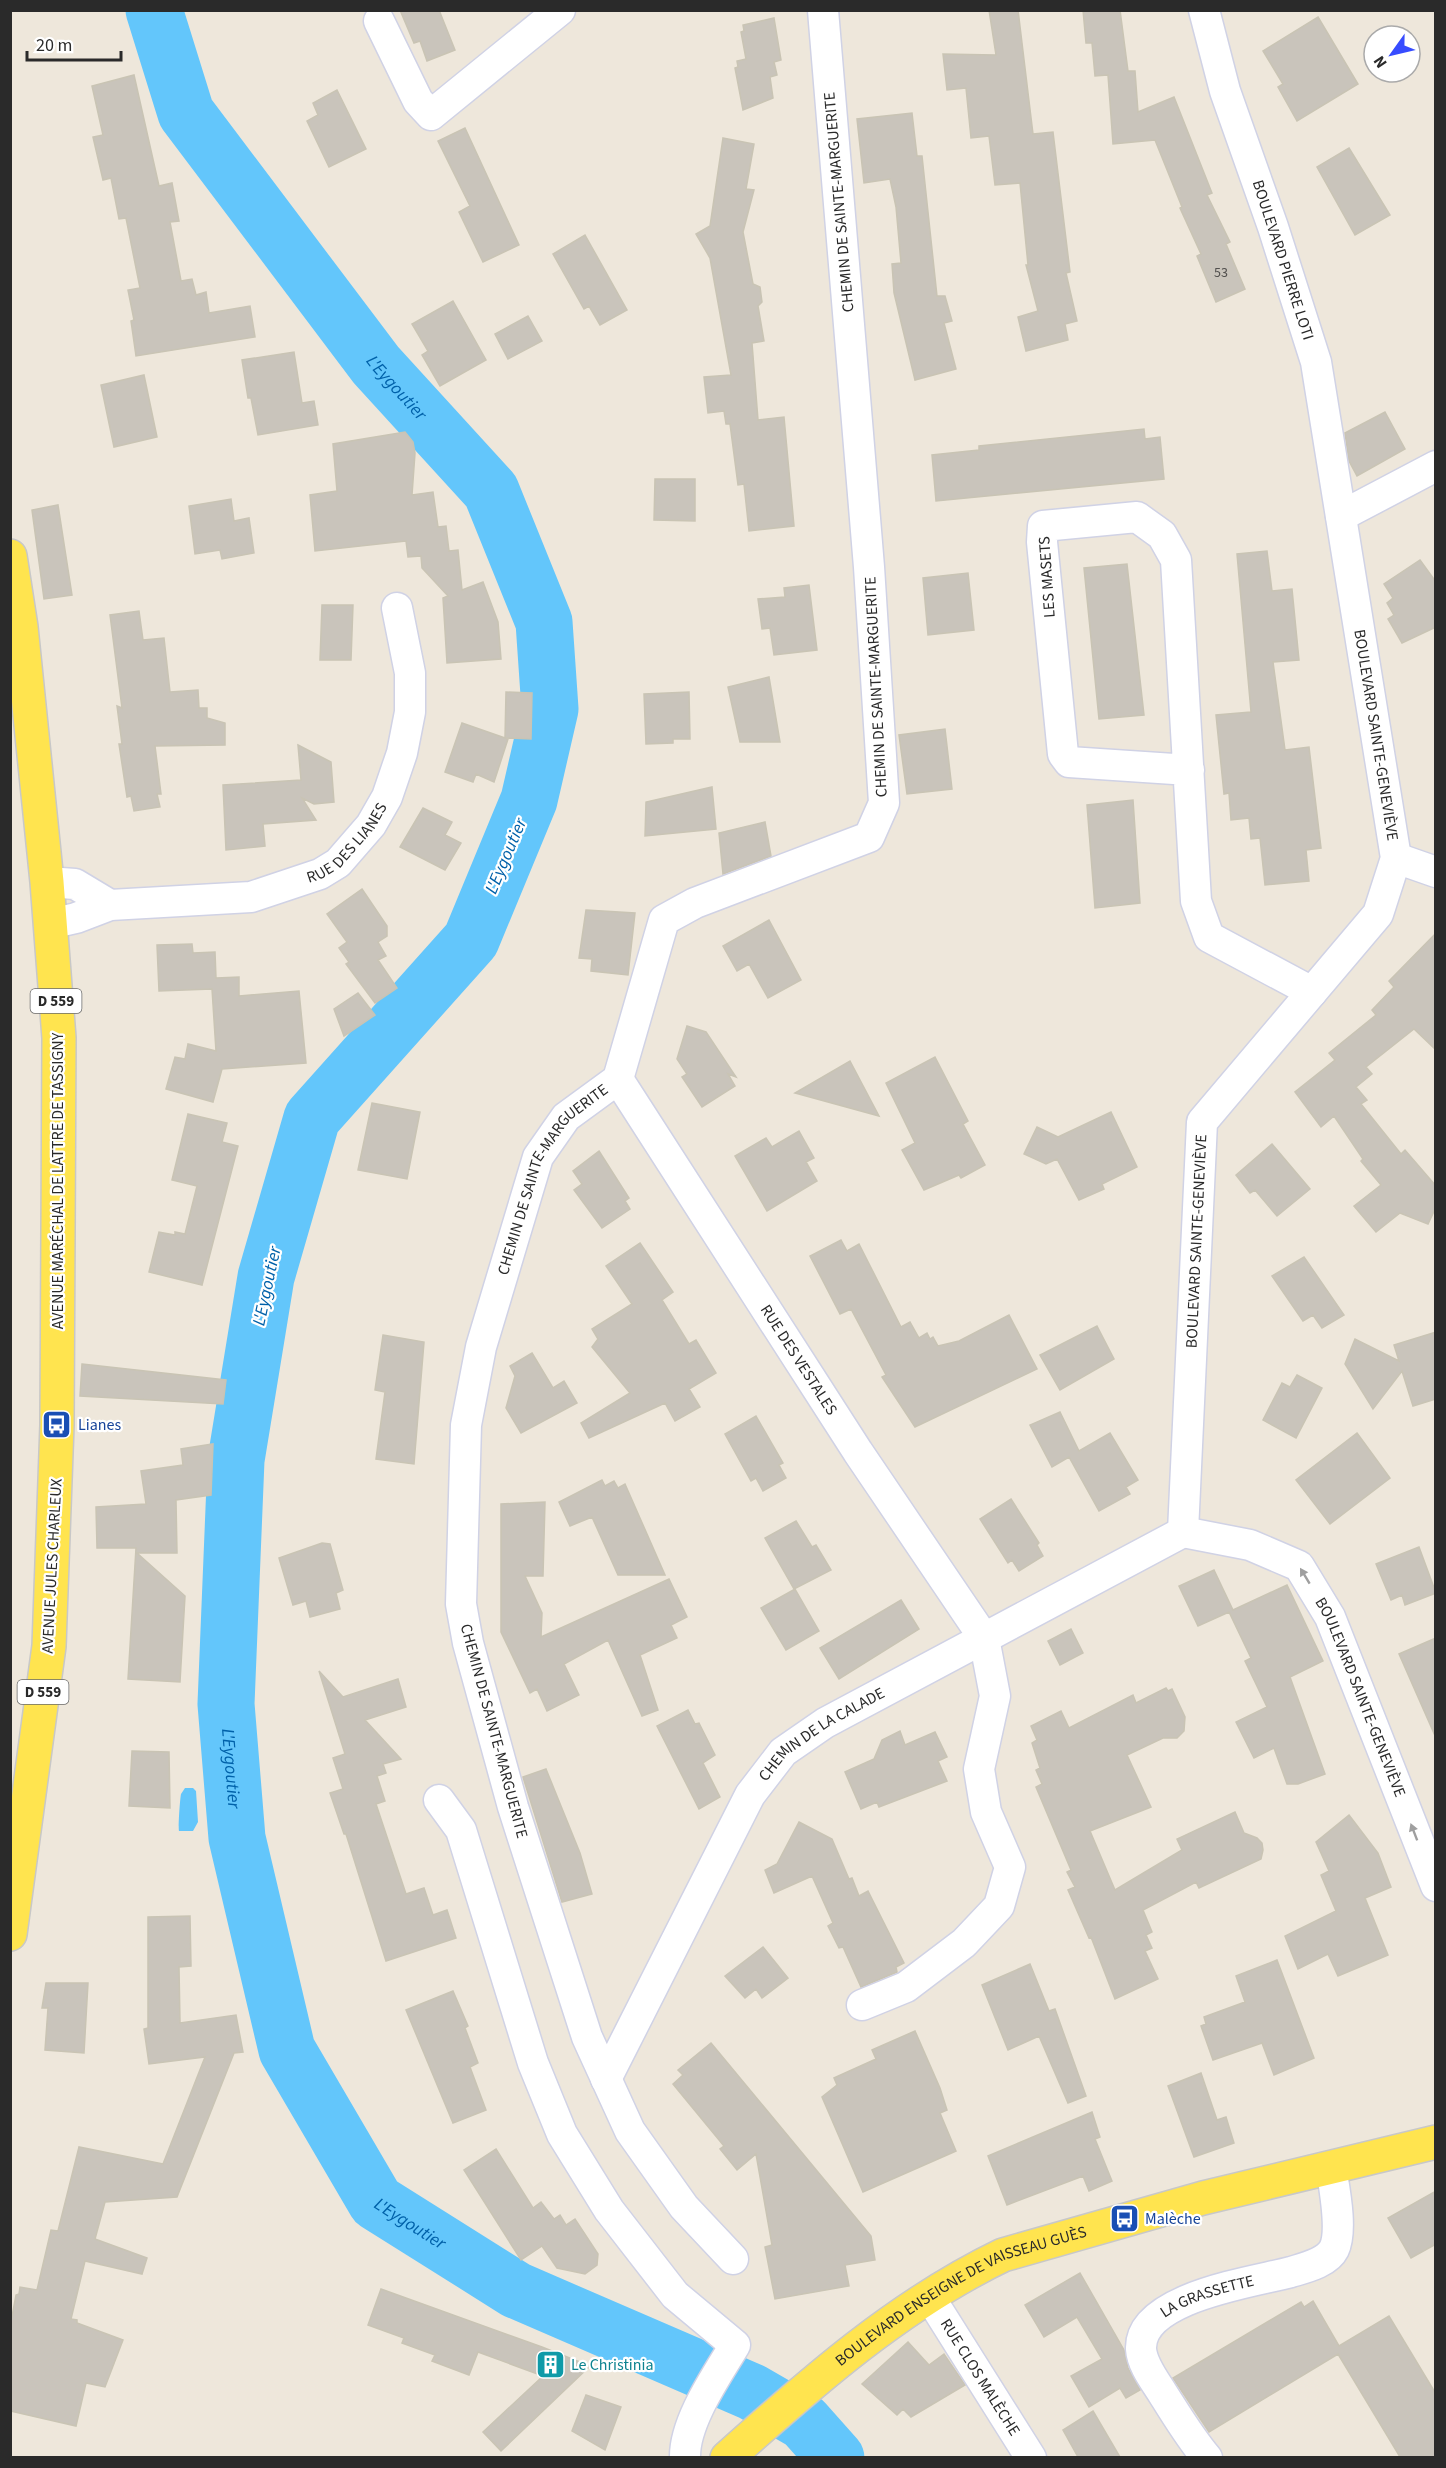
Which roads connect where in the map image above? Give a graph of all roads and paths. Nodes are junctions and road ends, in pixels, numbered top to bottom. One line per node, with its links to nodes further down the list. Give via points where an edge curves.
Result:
1 (560, 10): 4 (street, via 431,115 418,101)
2 (823, 10): 16 (street, CHEMIN DE SAINTE-MARGUERITE, via 869,567 884,803 869,837 695,903 664,920)
3 (1204, 10): 6 (street, BOULEVARD PIERRE LOTI, via 1225,91 1316,362)
4 (379, 21)
5 (1436, 466): 6 (street)
6 (1341, 516): 10 (street, BOULEVARD SAINTE-GENEVIÈVE)
7 (10, 556): 12 (main road, AVENUE MARÉCHAL DE LATTRE DE TASSIGNY / D 559)
8 (397, 608): 13 (street, RUE DES LIANES, via 410,673 410,712 402,753 387,797 371,825 338,863 320,874 251,897)
9 (1189, 770): 9 (street, LES MASETS, via 1176,560 1162,535 1137,517 1043,526 1063,754 1069,762); 15 (street, LES MASETS, via 1196,901 1209,937)
10 (1396, 858): 11 (street); 15 (street, BOULEVARD SAINTE-GENEVIÈVE, via 1378,914)
11 (1436, 872)
12 (47, 882): 13 (street, via 75,884); 14 (main road, AVENUE MARÉCHAL DE LATTRE DE TASSIGNY / D 559)
13 (110, 905): 14 (street, RUE DES LIANES)
14 (50, 924): 17 (main road, AVENUE MARÉCHAL DE LATTRE DE TASSIGNY / D 559, via 60,1038)
15 (1312, 992): 18 (street, BOULEVARD SAINTE-GENEVIÈVE, via 1202,1122)
16 (618, 1079): 19 (street, RUE DES VESTALES, via 858,1452); 24 (street, CHEMIN DE SAINTE-MARGUERITE, via 566,1117 538,1157 481,1347 466,1425 461,1604 513,1808 587,2037)
17 (57, 1448): 22 (main road, AVENUE JULES CHARLEUX / D 559, via 49,1646)
18 (1183, 1532): 19 (street, CHEMIN DE LA CALADE); 21 (street, BOULEVARD SAINTE-GENEVIÈVE, one-way to 18, via 1330,1617 1299,1566 1250,1545)
19 (984, 1638): 23 (street, via 995,1696 979,1769 986,1812 1010,1867 999,1906 964,1943 906,1987); 24 (street, CHEMIN DE LA CALADE, via 825,1723 783,1752 750,1794)
20 (439, 1800): 29 (street, via 461,1830 533,2063 562,2134 609,2210 675,2295 735,2345 698,2413 685,2446)
21 (1436, 1886)
22 (10, 1934)
23 (861, 2005)
24 (606, 2079): 27 (street, CHEMIN DE SAINTE-MARGUERITE, via 630,2131 684,2207)
25 (1436, 2142): 26 (main road, BOULEVARD ENSEIGNE DE VAISSEAU GUÈS)
26 (1331, 2167): 28 (main road, BOULEVARD ENSEIGNE DE VAISSEAU GUÈS, via 1037,2243 972,2270); 32 (street, LA GRASSETTE, via 1336,2214 1333,2251 1302,2269 1183,2301 1153,2321 1143,2339 1142,2354 1151,2374 1186,2431)
27 (733, 2259)
28 (929, 2296): 30 (main road, BOULEVARD ENSEIGNE DE VAISSEAU GUÈS, via 799,2393); 31 (street, RUE CLOS MALÈCHE)
29 (685, 2457)
30 (727, 2457)
31 (1031, 2457)
32 (1208, 2457)

